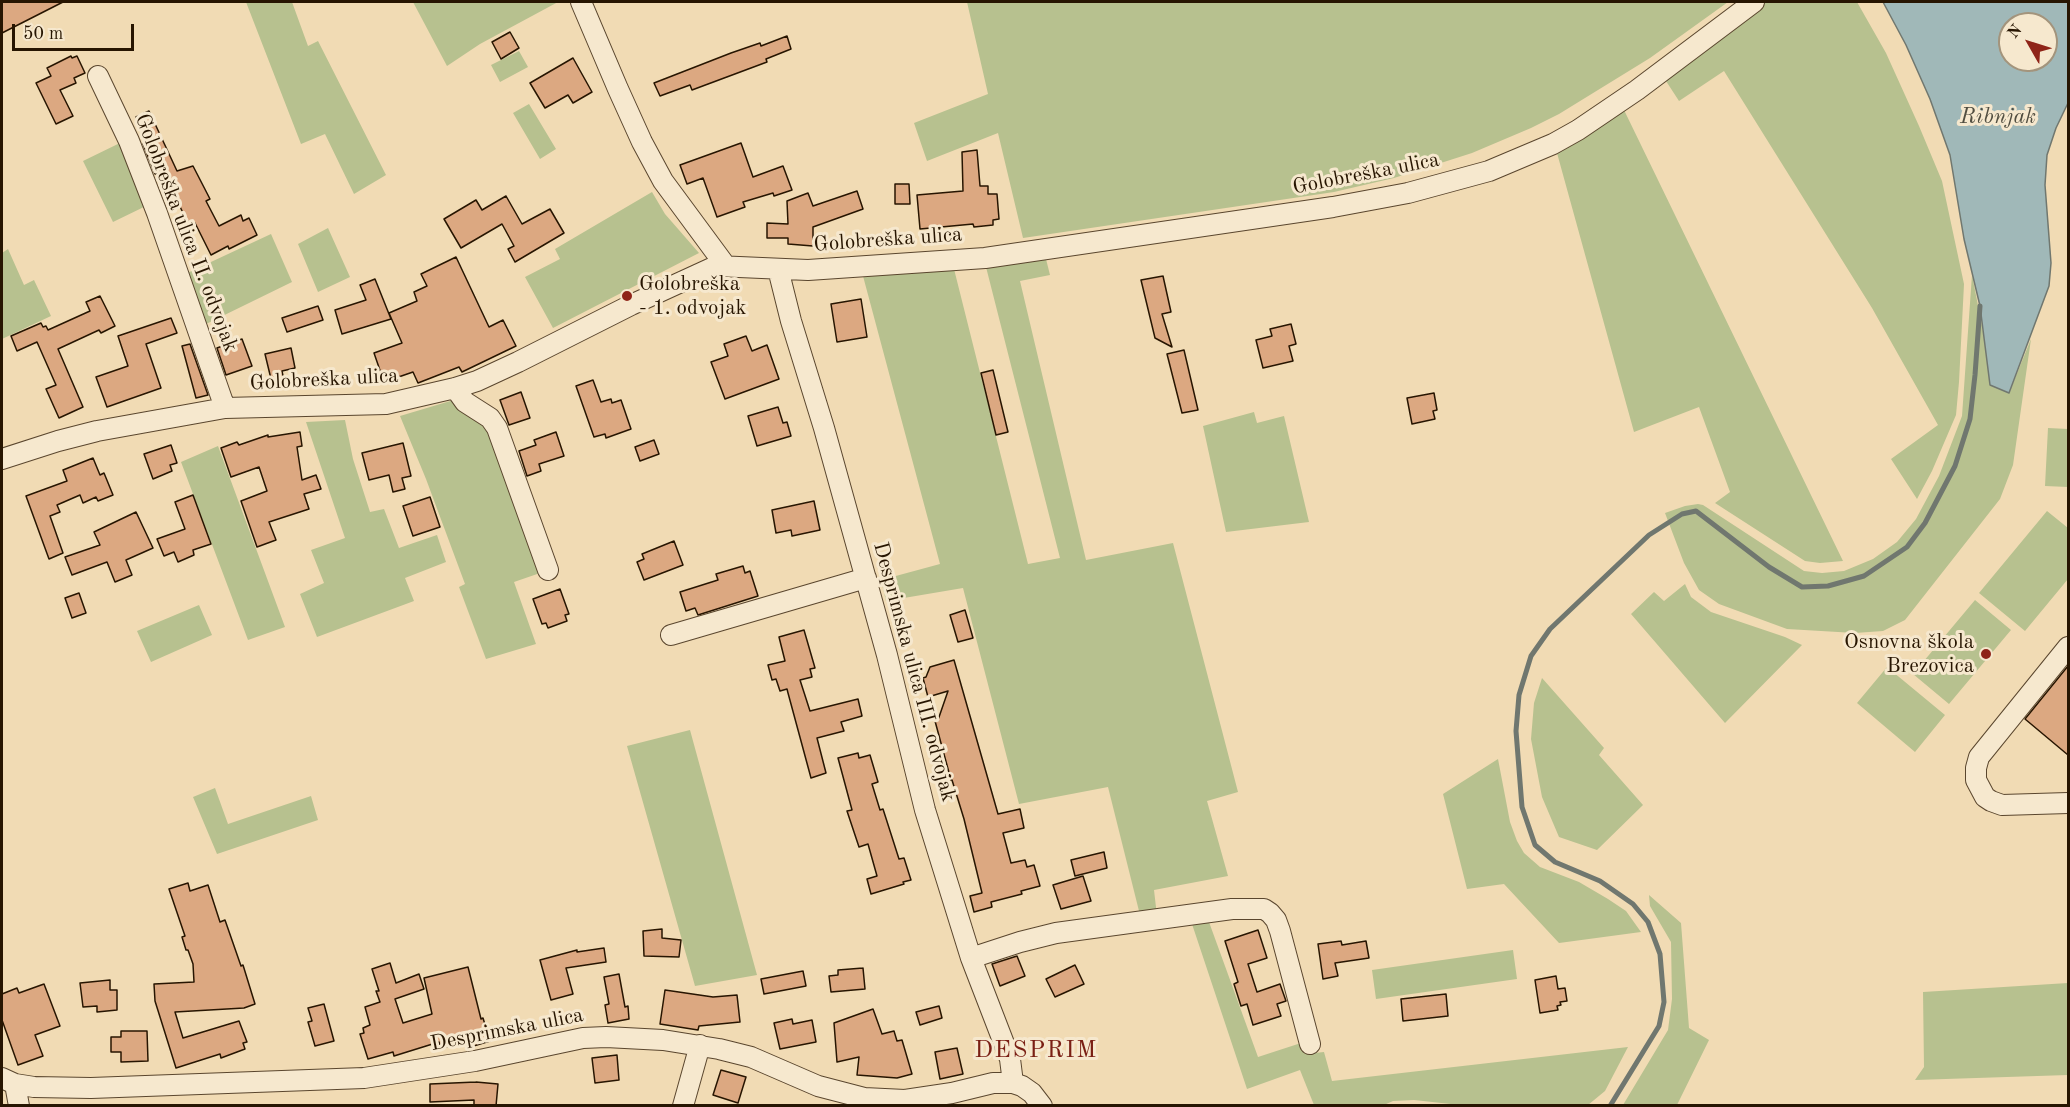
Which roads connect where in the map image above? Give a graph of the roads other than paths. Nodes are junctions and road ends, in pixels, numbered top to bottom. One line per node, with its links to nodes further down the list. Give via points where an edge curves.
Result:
1 (581, 2): 4 (street, via 622,100 663,181)
2 (1754, 2): 5 (street, Golobreška ulica, via 1578,130 1489,171 1333,207 985,258 844,269)
3 (98, 76): 7 (street, Golobreška ulica II. odvojak, via 157,213)
4 (725, 265): 5 (street, Golobreška ulica); 6 (street, Golobreška ulica, via 707,269 540,352)
5 (778, 269): 10 (street, Desprimska ulica III. odvojak)
6 (455, 388): 7 (street, Golobreška ulica, via 386,404); 9 (street, via 465,402 490,418 496,428)
7 (225, 408): 8 (street, Golobreška ulica, via 97,431)
8 (2, 459)
9 (548, 570)
10 (866, 578): 11 (street); 14 (street, Desprimska ulica III. odvojak, via 925,810)
11 (671, 635)
12 (2068, 647): 13 (street, via 1979,757 1976,780 1985,797 2002,805)
13 (2068, 803)
14 (971, 958): 15 (street, via 1056,933 1232,909 1264,909 1276,920 1280,931); 18 (street, Desprimska ulica III. odvojak, via 1010,1059)
15 (1310, 1044)
16 (700, 1045): 17 (street, Desprimska ulica, via 606,1036 583,1038 475,1061 364,1078 91,1088 34,1087); 18 (street, Desprimska ulica, via 752,1057 818,1086 864,1098 905,1100 993,1083); 20 (street)
17 (8, 1081): 19 (street)
18 (1013, 1083): 21 (street, via 1032,1093)
19 (19, 1106)
20 (683, 1106)
21 (1042, 1106)

